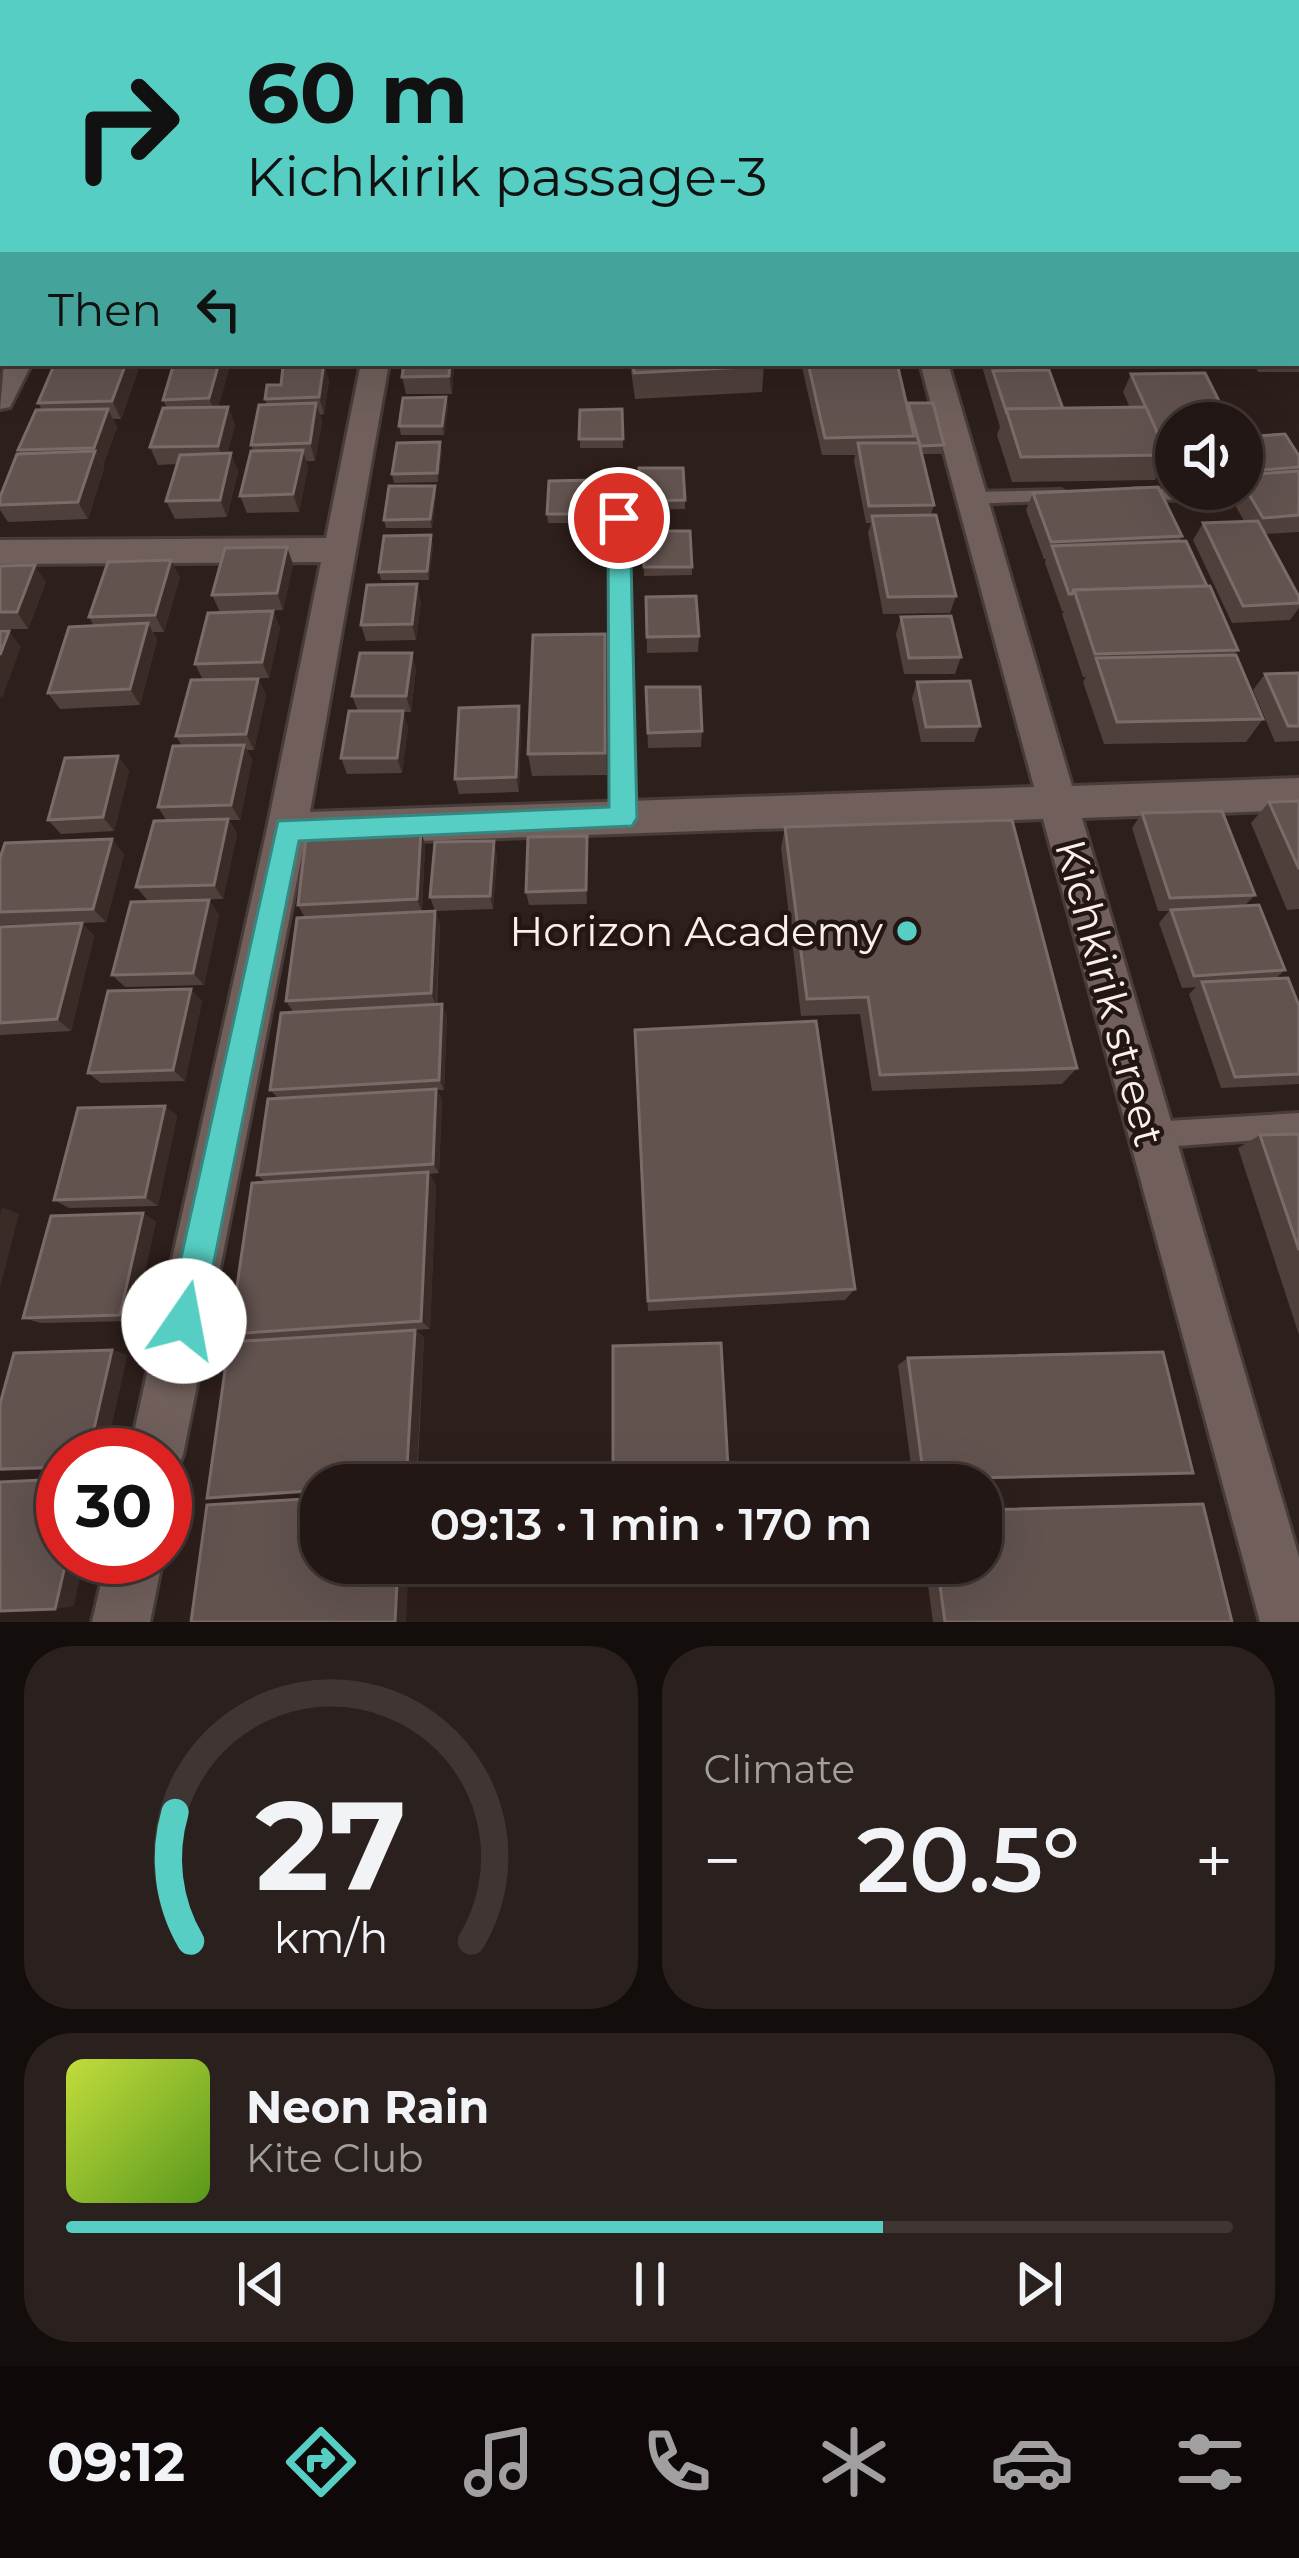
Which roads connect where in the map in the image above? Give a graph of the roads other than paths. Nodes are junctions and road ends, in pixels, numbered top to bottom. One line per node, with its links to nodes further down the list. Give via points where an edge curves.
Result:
1 (17, 366): 4 (street)
2 (375, 366): 10 (street)
3 (935, 366): 9 (street, Kichkirik street)
4 (0, 400)
5 (618, 476): 14 (lane)
6 (1155, 495): 8 (lane)
7 (1091, 496): 9 (lane)
8 (1115, 496)
9 (971, 498): 13 (street, Kichkirik street)
10 (343, 550): 11 (street); 15 (street)
11 (0, 551)
12 (1299, 794): 13 (street)
13 (1058, 800): 14 (street); 17 (street, Kichkirik street)
14 (623, 818): 15 (street)
15 (287, 829): 18 (street)
16 (1299, 1125): 17 (lane)
17 (1149, 1135): 21 (street, Kichkirik street)
18 (162, 1428)
19 (129, 1584): 20 (street)
20 (121, 1622)
21 (1289, 1622)

